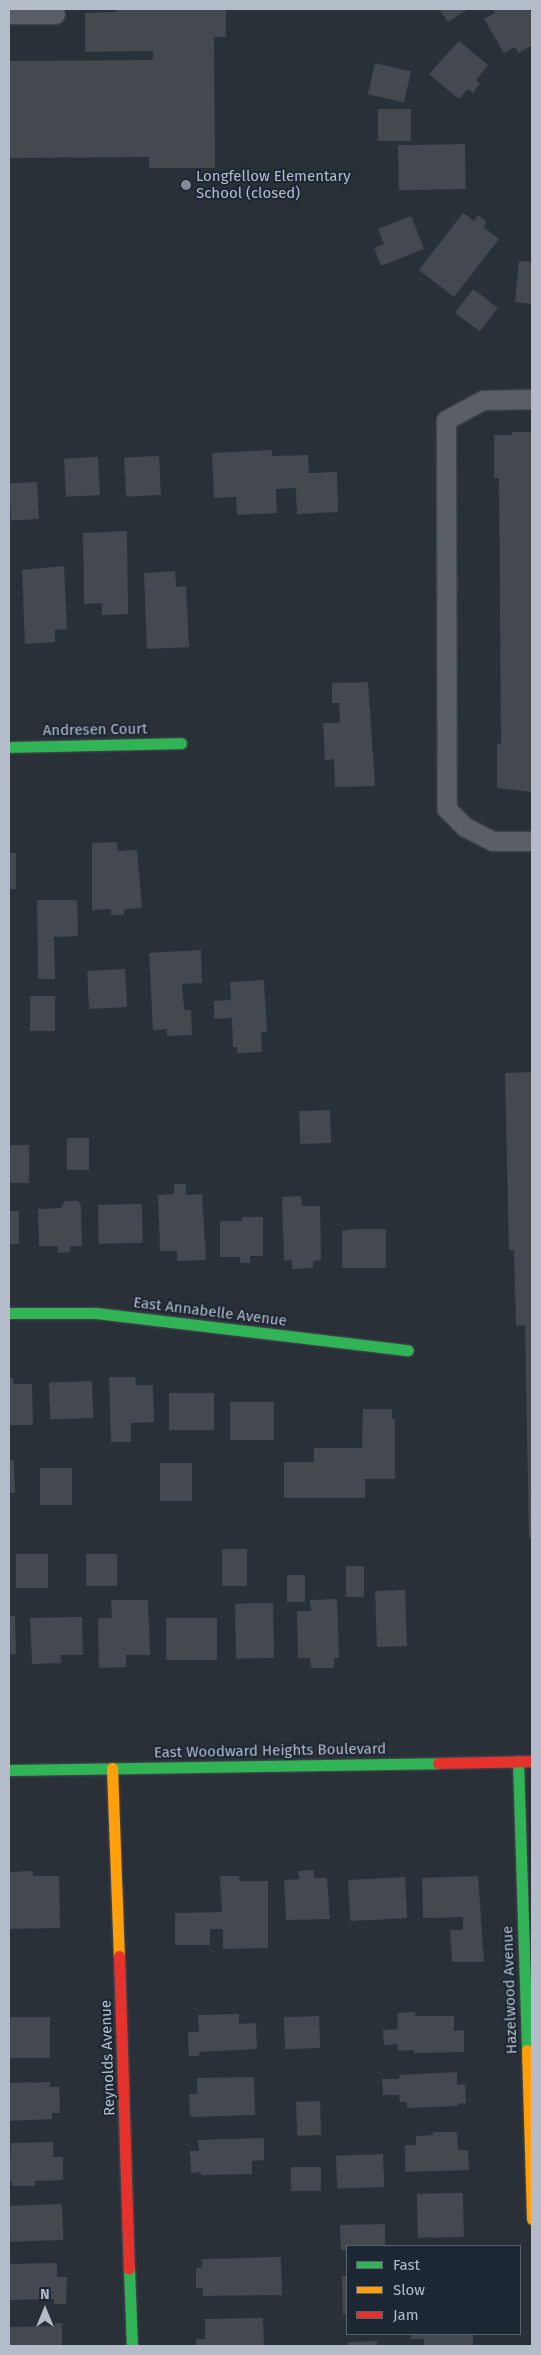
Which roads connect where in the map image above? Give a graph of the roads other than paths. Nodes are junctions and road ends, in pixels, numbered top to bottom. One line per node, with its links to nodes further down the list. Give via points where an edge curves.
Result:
1 (9, 14): 2 (lane)
2 (55, 14)
3 (532, 399): 6 (lane, via 483,400 446,420 447,809 464,827 493,841)
4 (181, 743): 5 (street, Andresen Court)
5 (9, 747)
6 (532, 841)
7 (9, 1314): 8 (street, East Annabelle Avenue, via 96,1313)
8 (408, 1350)
9 (518, 1761): 10 (street, East Woodward Heights Boulevard); 11 (street, East Woodward Heights Boulevard); 13 (street, Hazelwood Avenue)
10 (532, 1761)
11 (112, 1768): 12 (street, East Woodward Heights Boulevard); 14 (street, Reynolds Avenue)
12 (9, 1770)
13 (532, 2219)
14 (132, 2346)

